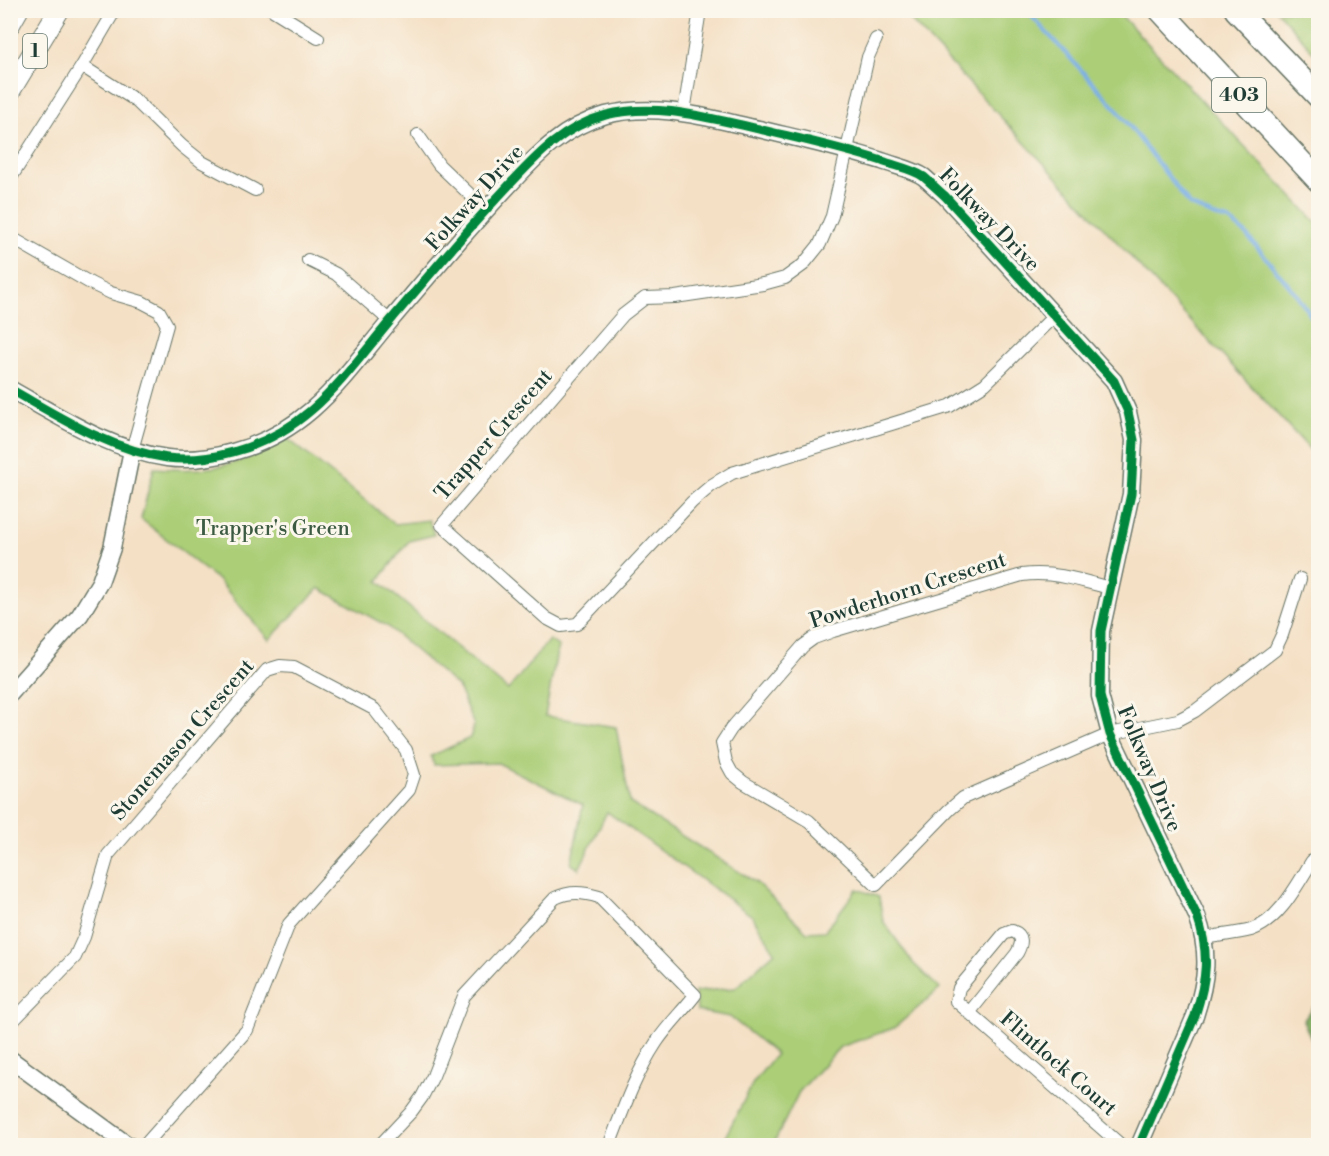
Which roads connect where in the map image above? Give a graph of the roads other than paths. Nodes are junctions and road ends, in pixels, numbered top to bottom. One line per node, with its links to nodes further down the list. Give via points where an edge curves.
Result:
1 (18, 10): 9 (main road, 1)
2 (59, 10): 13 (main road, 1)
3 (115, 10): 12 (street)
4 (273, 10): 10 (street)
5 (700, 10): 15 (street)
6 (1160, 10): 19 (highway, 403)
7 (1236, 10): 14 (highway, 403)
8 (1251, 10): 14 (highway)
9 (10, 24)
10 (318, 38)
11 (876, 39): 17 (street, Trapper Crescent, via 868,57)
12 (82, 66): 18 (street); 20 (street, via 135,100 202,162)
13 (10, 91)
14 (1318, 96)
15 (684, 112): 17 (street, Folkway Drive); 21 (street, Folkway Drive, via 638,109 605,115 573,127 544,148)
16 (418, 135): 21 (street, via 439,165)
17 (846, 150): 24 (street, Folkway Drive, via 922,176 945,196); 24 (street, Trapper Crescent, via 832,216 820,244 803,265 785,278 763,284 645,298 634,305 442,525 546,618 561,626 578,624 711,485 732,473 950,406 985,384)
18 (10, 179)
19 (1318, 180)
20 (255, 190)
21 (486, 210): 25 (street, Folkway Drive)
22 (10, 237): 27 (street, via 92,284 159,310 167,325)
23 (308, 260): 25 (street, via 336,274)
24 (1054, 316): 29 (street, Folkway Drive, via 1114,381 1128,412 1134,440 1131,494)
25 (390, 321): 27 (street, Folkway Drive, via 349,374 316,407 269,440 203,459 168,458)
26 (10, 389): 27 (street, Folkway Drive, via 87,432)
27 (132, 450): 30 (street, via 112,548 99,582 80,615)
28 (1300, 579): 31 (street, via 1282,635 1275,650 1262,661 1178,720)
29 (1109, 588): 31 (street, Folkway Drive, via 1101,631 1100,696); 31 (street, Powderhorn Crescent, via 1057,574 1022,575 814,638 803,646 722,743 732,773 809,821 876,885 963,798)
30 (10, 694)
31 (1110, 734): 33 (street, Folkway Drive)
32 (1312, 861): 33 (street, via 1287,901 1267,920 1253,929)
33 (1205, 938): 42 (street, Folkway Drive, via 1205,973 1195,1016)
34 (969, 1013): 34 (street, Flintlock Court, via 1022,945 1017,933 1004,934 959,988 956,1001); 41 (street, Flintlock Court)
35 (10, 1024): 38 (street, Stonemason Crescent, via 75,957 108,855 267,670 294,667 374,710 406,750 414,775 409,790 289,924 247,1030)
36 (10, 1059): 37 (street)
37 (129, 1146)
38 (144, 1146)
39 (379, 1146): 40 (street, via 422,1097 464,996 555,898 568,893 599,897 695,995 645,1061)
40 (609, 1146)
41 (1122, 1146)
42 (1139, 1146)

